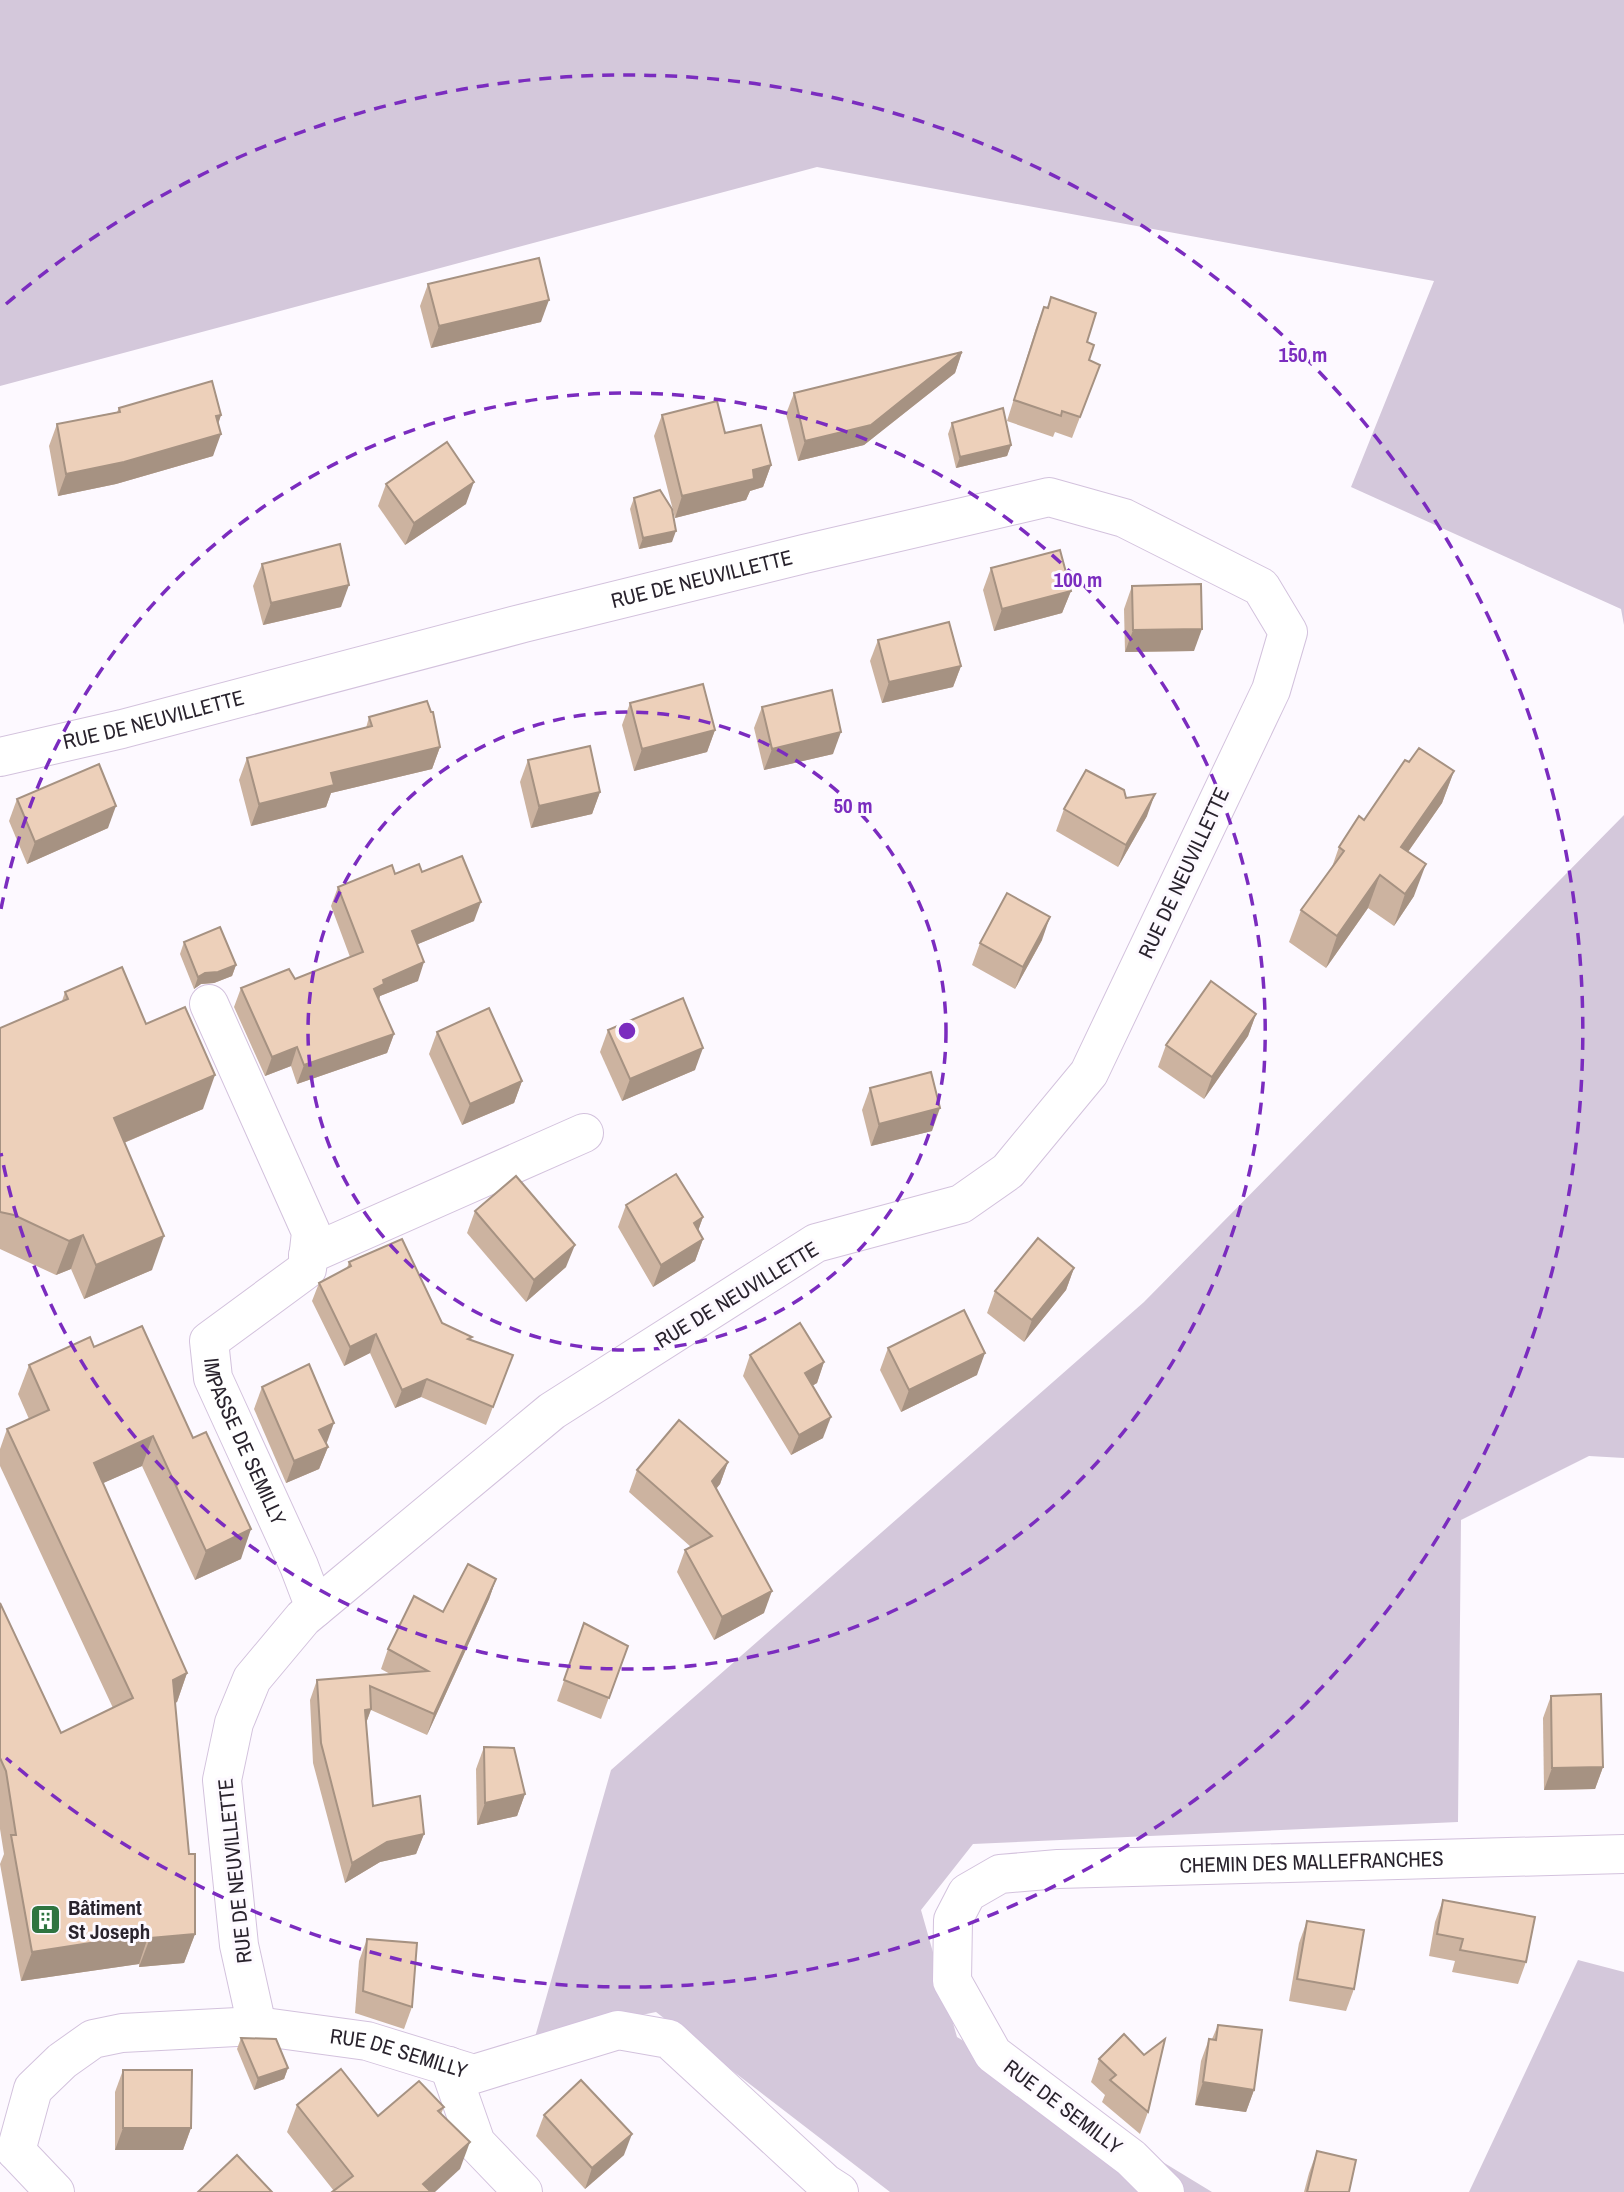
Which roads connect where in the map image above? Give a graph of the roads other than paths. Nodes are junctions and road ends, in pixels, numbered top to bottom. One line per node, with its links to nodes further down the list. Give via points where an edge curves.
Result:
1 (0, 757): 5 (street, RUE DE NEUVILLETTE, via 790,557 1049,497 1124,517 1261,587 1288,632 1271,690 1089,1073 1008,1171 961,1204 816,1243 685,1325 552,1411)
2 (209, 1004): 4 (street, via 311,1233)
3 (584, 1133): 4 (street)
4 (308, 1255): 5 (street, IMPASSE DE SEMILLY, via 307,1269 209,1341 213,1378)
5 (315, 1608): 8 (street, RUE DE NEUVILLETTE, via 252,1679 234,1723 222,1780 239,1945)
6 (1624, 1854): 7 (street, CHEMIN DES MALLEFRANCHES)
7 (1000, 1874): 14 (street, RUE DE SEMILLY, via 967,1893 953,1920 952,1981 993,2054 1131,2158)
8 (257, 2026): 9 (street, RUE DE SEMILLY, via 367,2041); 10 (street, RUE DE SEMILLY, via 122,2033 93,2039 33,2089)
9 (449, 2066): 12 (street, via 476,2143); 13 (street, RUE DE SEMILLY, via 474,2074 618,2030 669,2039)
10 (8, 2151): 11 (street)
11 (55, 2192)
12 (523, 2192)
13 (839, 2192)
14 (1165, 2192)

